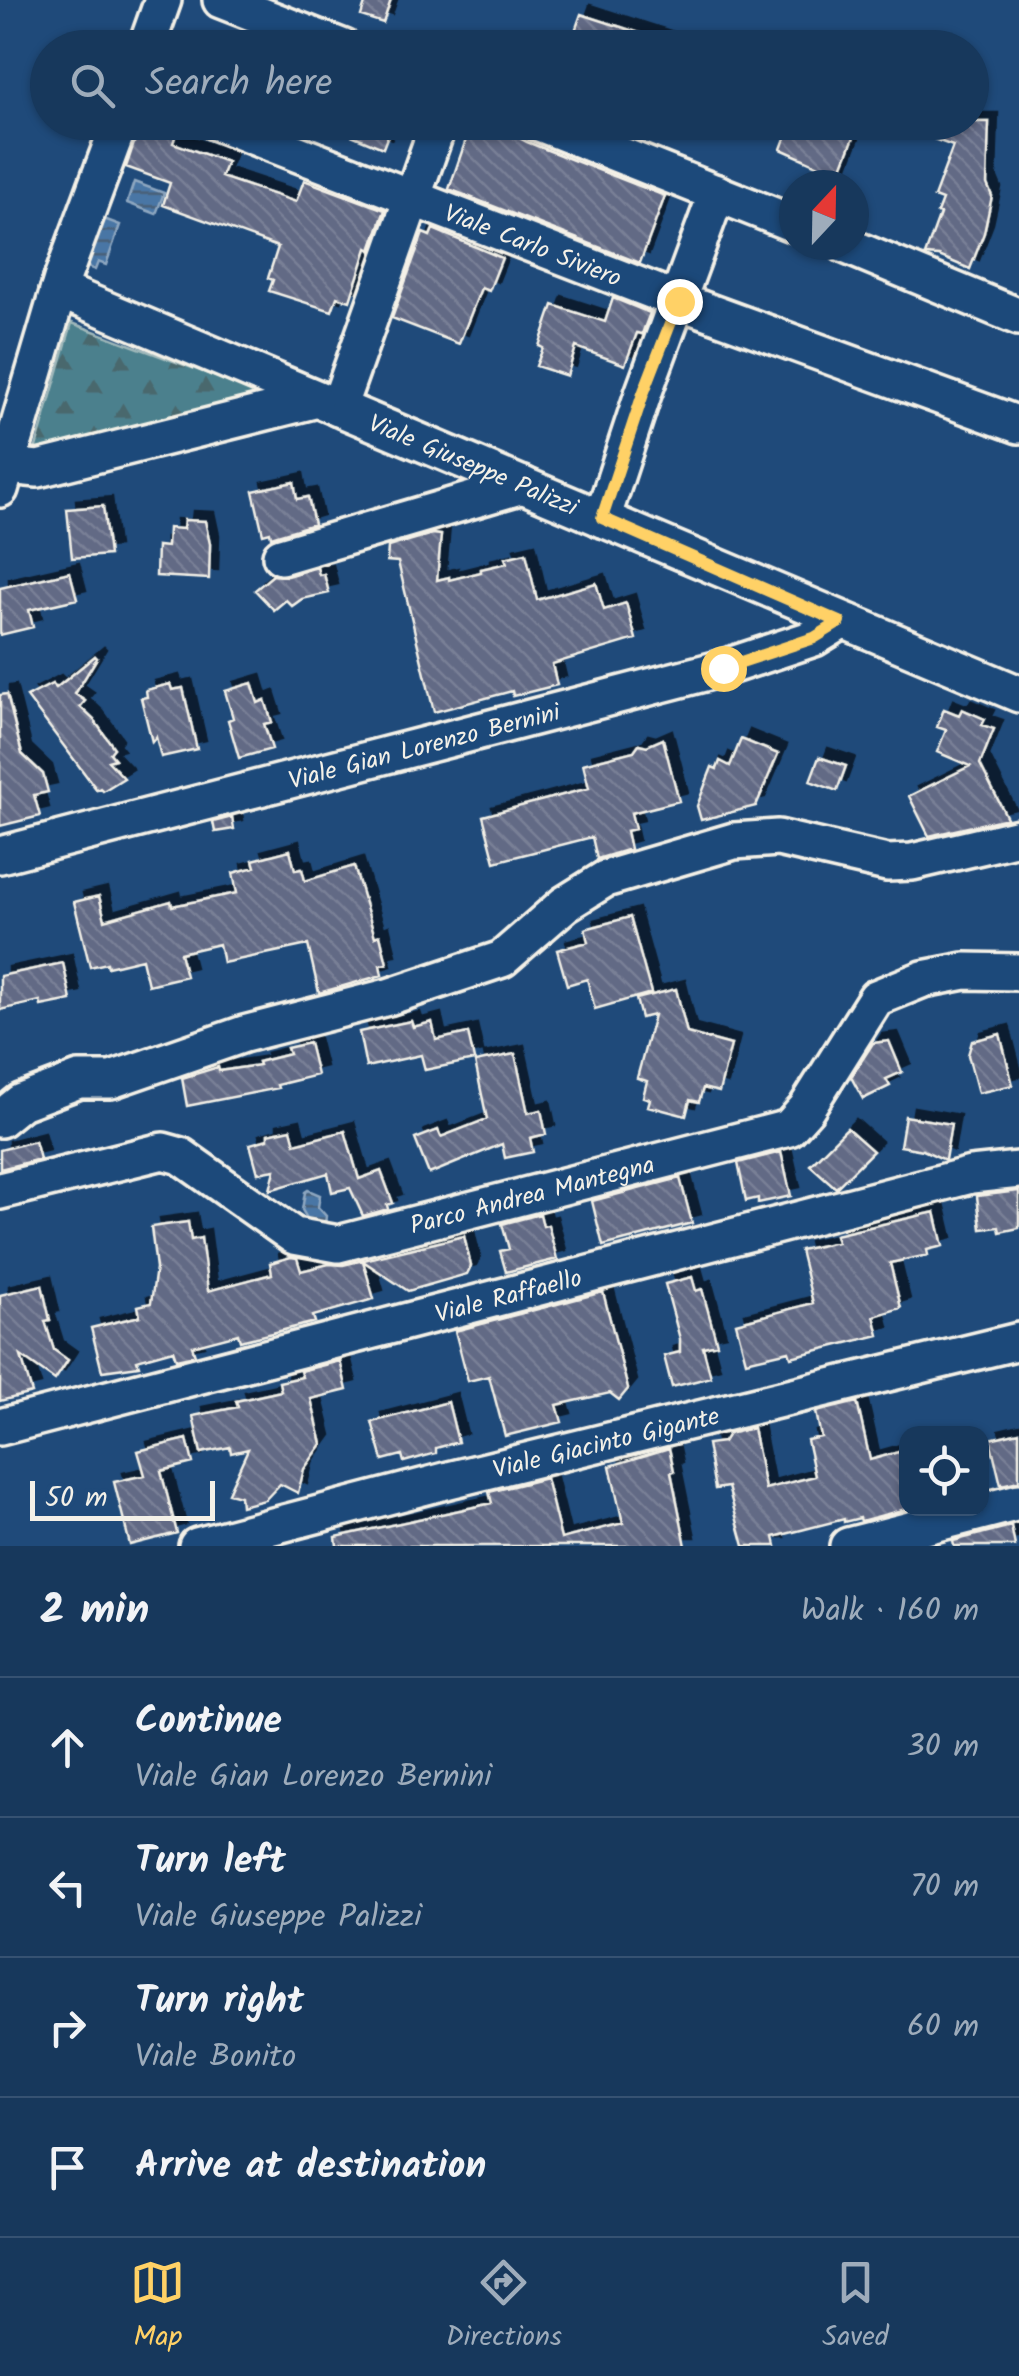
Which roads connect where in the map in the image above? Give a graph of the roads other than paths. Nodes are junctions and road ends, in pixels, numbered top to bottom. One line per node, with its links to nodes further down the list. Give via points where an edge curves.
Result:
1 (163, 0): 3 (street)
2 (221, 0): 4 (street)
3 (152, 30)
4 (298, 30)
5 (113, 140): 13 (street)
6 (262, 140): 10 (street, Viale Carlo Siviero)
7 (433, 140): 10 (street)
8 (582, 140): 9 (street)
9 (717, 194): 11 (street); 14 (street)
10 (412, 198): 14 (street, Viale Carlo Siviero); 16 (street)
11 (779, 218)
12 (869, 255): 15 (street)
13 (58, 292): 16 (street, Viale Giuseppe Palizzi); 18 (street)
14 (679, 301): 17 (street, Viale Carlo Siviero); 20 (street)
15 (1019, 317)
16 (326, 404): 18 (street); 19 (street, Viale Giuseppe Palizzi)
17 (1019, 425)
18 (2, 482)
19 (522, 485): 20 (street, Viale Giuseppe Palizzi); 21 (street)
20 (602, 518): 22 (street, Viale Giuseppe Palizzi)
21 (281, 556)
22 (840, 622): 24 (street, Viale Giuseppe Palizzi); 26 (street, Viale Gian Lorenzo Bernini, via 814,638 723,668)
23 (1019, 684): 24 (street)
24 (1018, 694)
25 (1019, 837): 28 (street, via 888,863 778,838 734,841 605,880 565,904 502,959 111,1080 80,1080 21,1102)
26 (0, 855)
27 (1019, 972): 30 (street, Parco Andrea Mantegna, via 965,971 876,998 790,1128 338,1244 294,1236 181,1156 163,1151)
28 (0, 1120)
29 (1019, 1170): 32 (street, Viale Raffaello, via 952,1180)
30 (0, 1191)
31 (1019, 1341): 34 (street, Viale Giacinto Gigante)
32 (0, 1427)
33 (1019, 1502): 35 (street)
34 (197, 1546)
35 (848, 1546)

